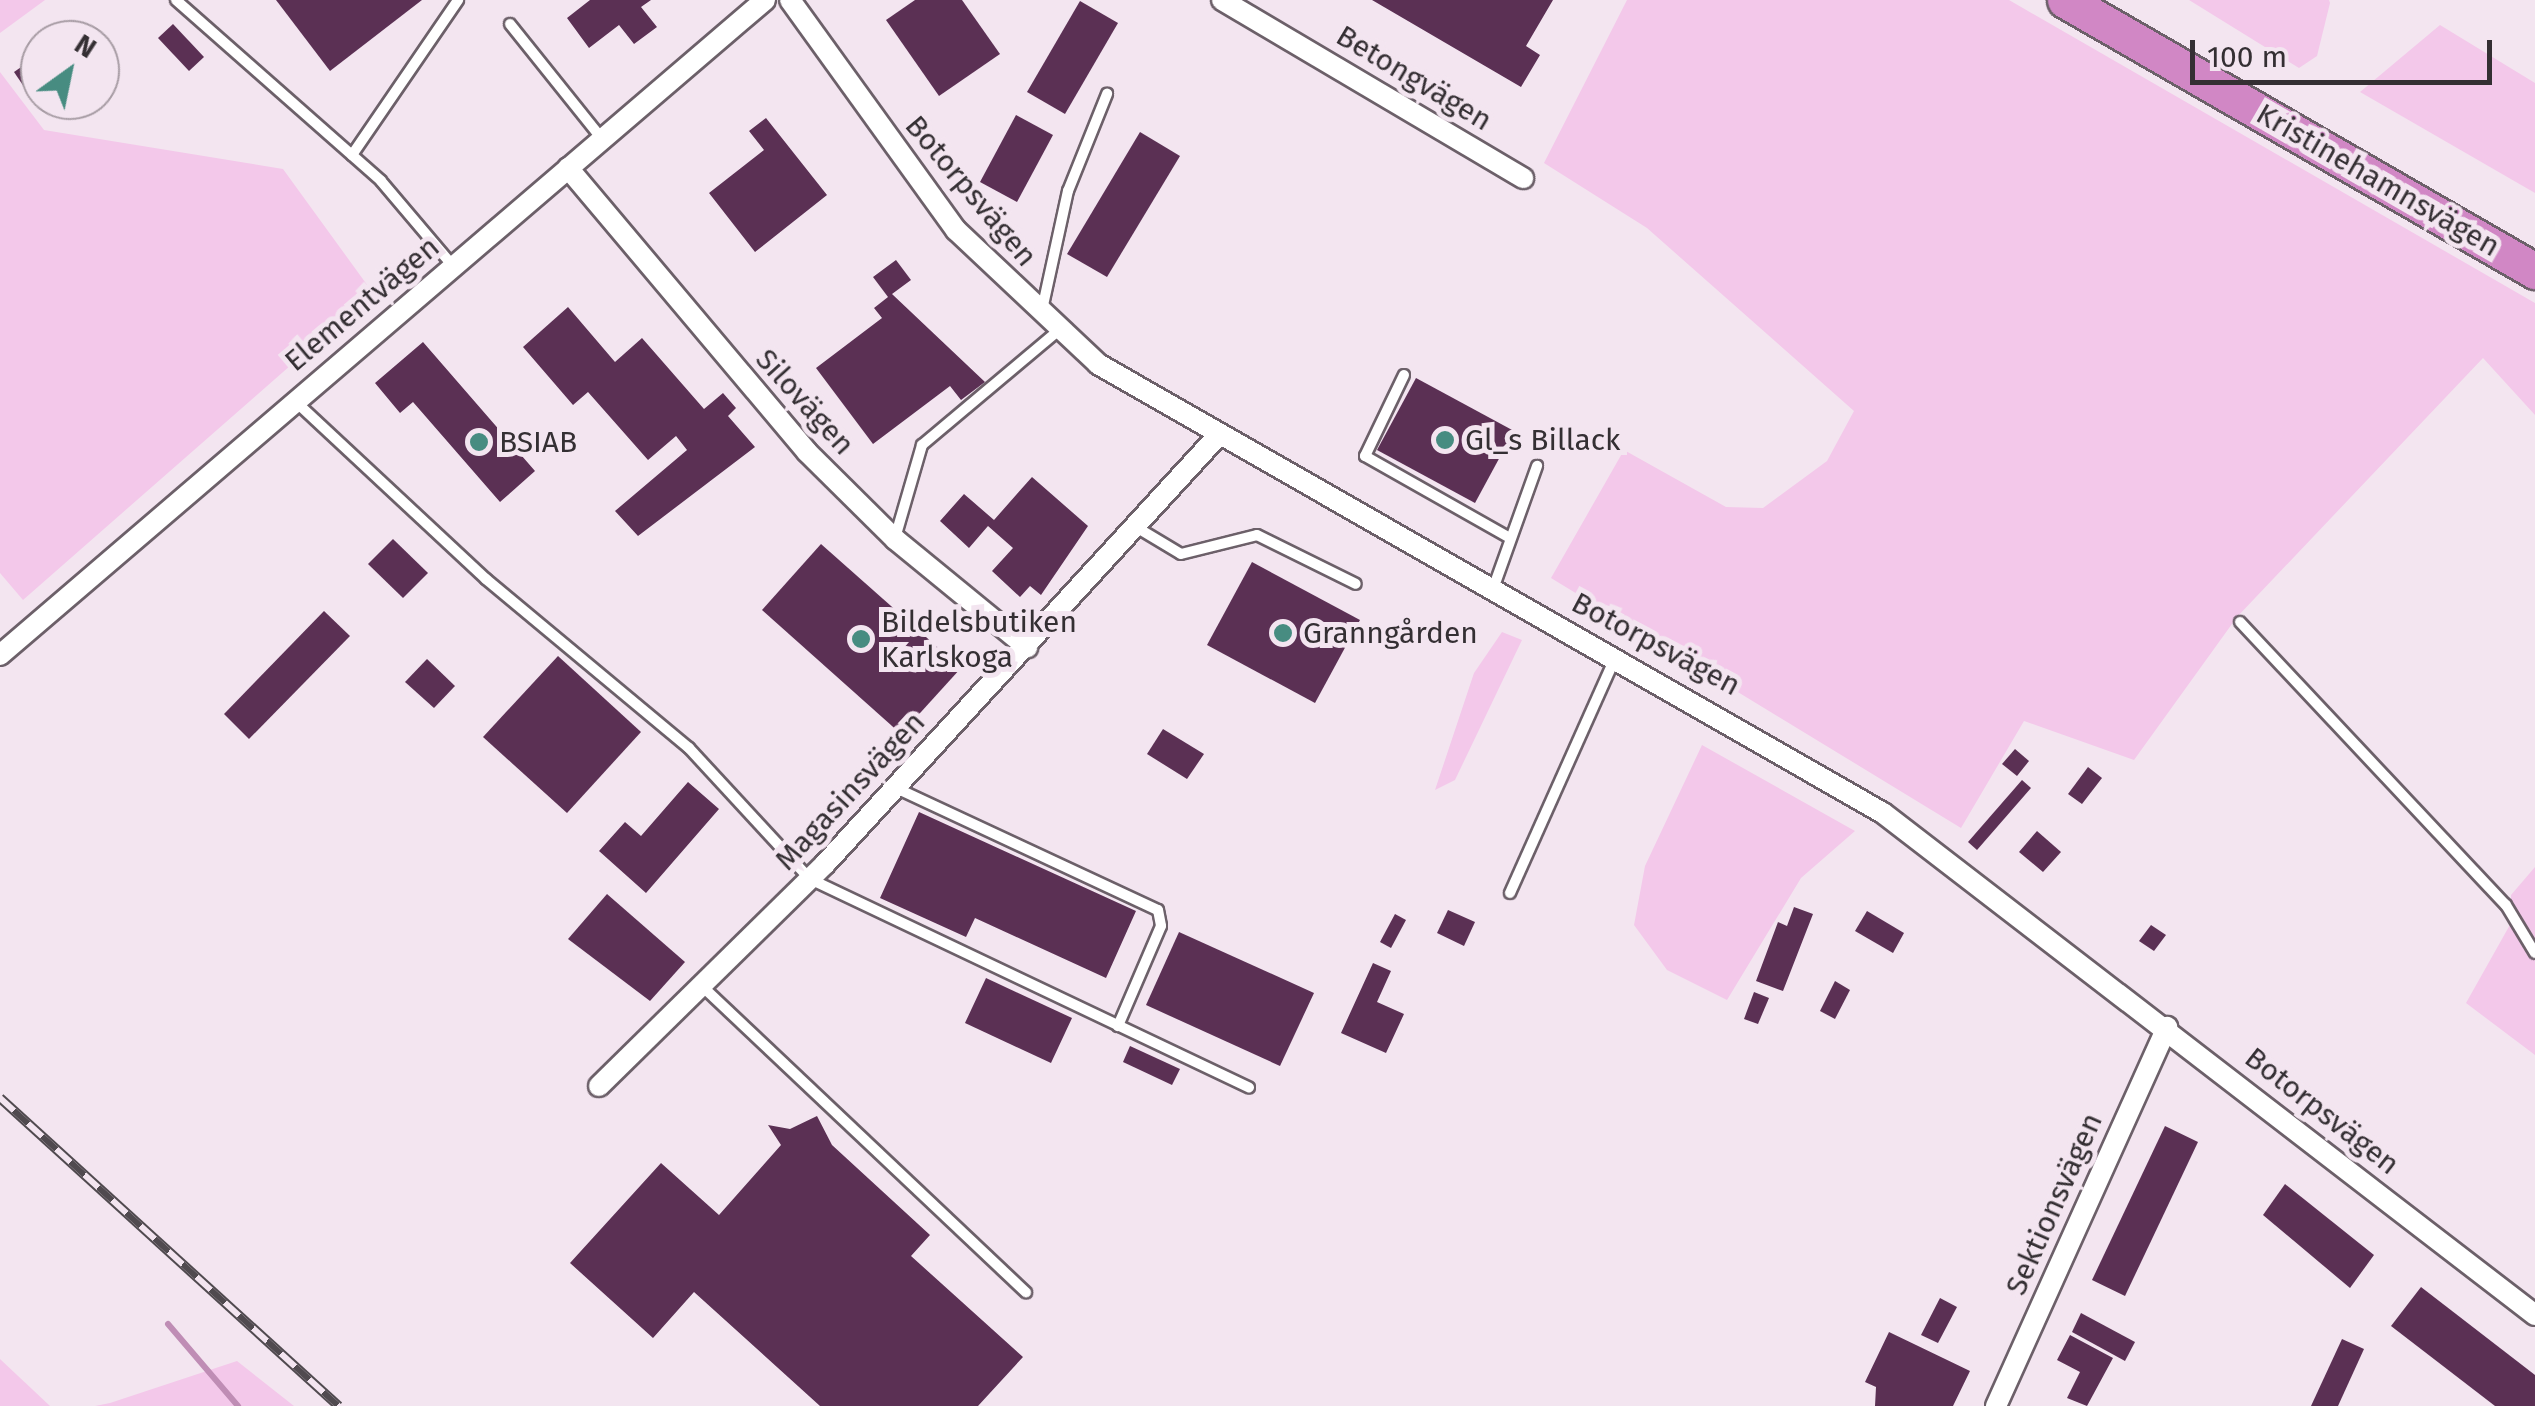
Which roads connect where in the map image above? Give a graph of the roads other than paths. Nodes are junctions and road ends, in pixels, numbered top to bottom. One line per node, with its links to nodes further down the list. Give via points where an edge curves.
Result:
1 (176, 0): 11 (lane)
2 (458, 0): 11 (lane)
3 (765, 0): 10 (street, Elementvägen)
4 (790, 0): 17 (street, Botorpsvägen, via 956,230)
5 (1222, 0): 13 (street, Betongvägen)
6 (2066, 0): 16 (highway, Kristinehamnsvägen)
7 (2114, 0): 14 (highway, Kristinehamnsvägen)
8 (510, 24): 10 (lane)
9 (1107, 94): 17 (lane, via 1068,192)
10 (602, 139): 12 (street, Elementvägen)
11 (352, 154): 15 (lane)
12 (568, 168): 15 (street, Elementvägen); 25 (street, Silovägen, via 770,412)
13 (1523, 178)
14 (2535, 243)
15 (453, 266): 20 (street, Elementvägen)
16 (2535, 270)
17 (1041, 316): 18 (street, Botorpsvägen)
18 (1058, 331): 21 (street, Botorpsvägen); 25 (lane, via 922,445)
19 (1404, 375): 24 (lane, via 1364,456)
20 (294, 401): 30 (street, Elementvägen); 33 (lane, via 420,521 690,748)
21 (1216, 439): 23 (street, Magasinsvägen); 27 (street, Botorpsvägen)
22 (1538, 466): 24 (lane)
23 (1136, 527): 26 (lane, via 1181,554 1257,535); 29 (street, Magasinsvägen)
24 (1508, 538): 27 (lane)
25 (895, 539): 29 (street, Silovägen)
26 (1356, 584)
27 (1492, 590): 31 (street, Botorpsvägen)
28 (2240, 622): 35 (lane, via 2506,905)
29 (1028, 646): 32 (street, Magasinsvägen)
30 (0, 655)
31 (1616, 657): 34 (lane); 38 (street, Botorpsvägen, via 1909,830)
32 (896, 788): 33 (street, Magasinsvägen); 37 (lane, via 1158,910 1161,926)
33 (810, 880): 36 (street, Magasinsvägen); 37 (lane)
34 (1510, 893)
35 (2535, 952)
36 (702, 986): 39 (street, Magasinsvägen); 41 (lane)
37 (1118, 1026): 40 (lane)
38 (2167, 1027): 42 (street, Botorpsvägen); 43 (street, Sektionsvägen)
39 (599, 1086)
40 (1249, 1086)
41 (1026, 1292)
42 (2535, 1315)
43 (1996, 1406)

